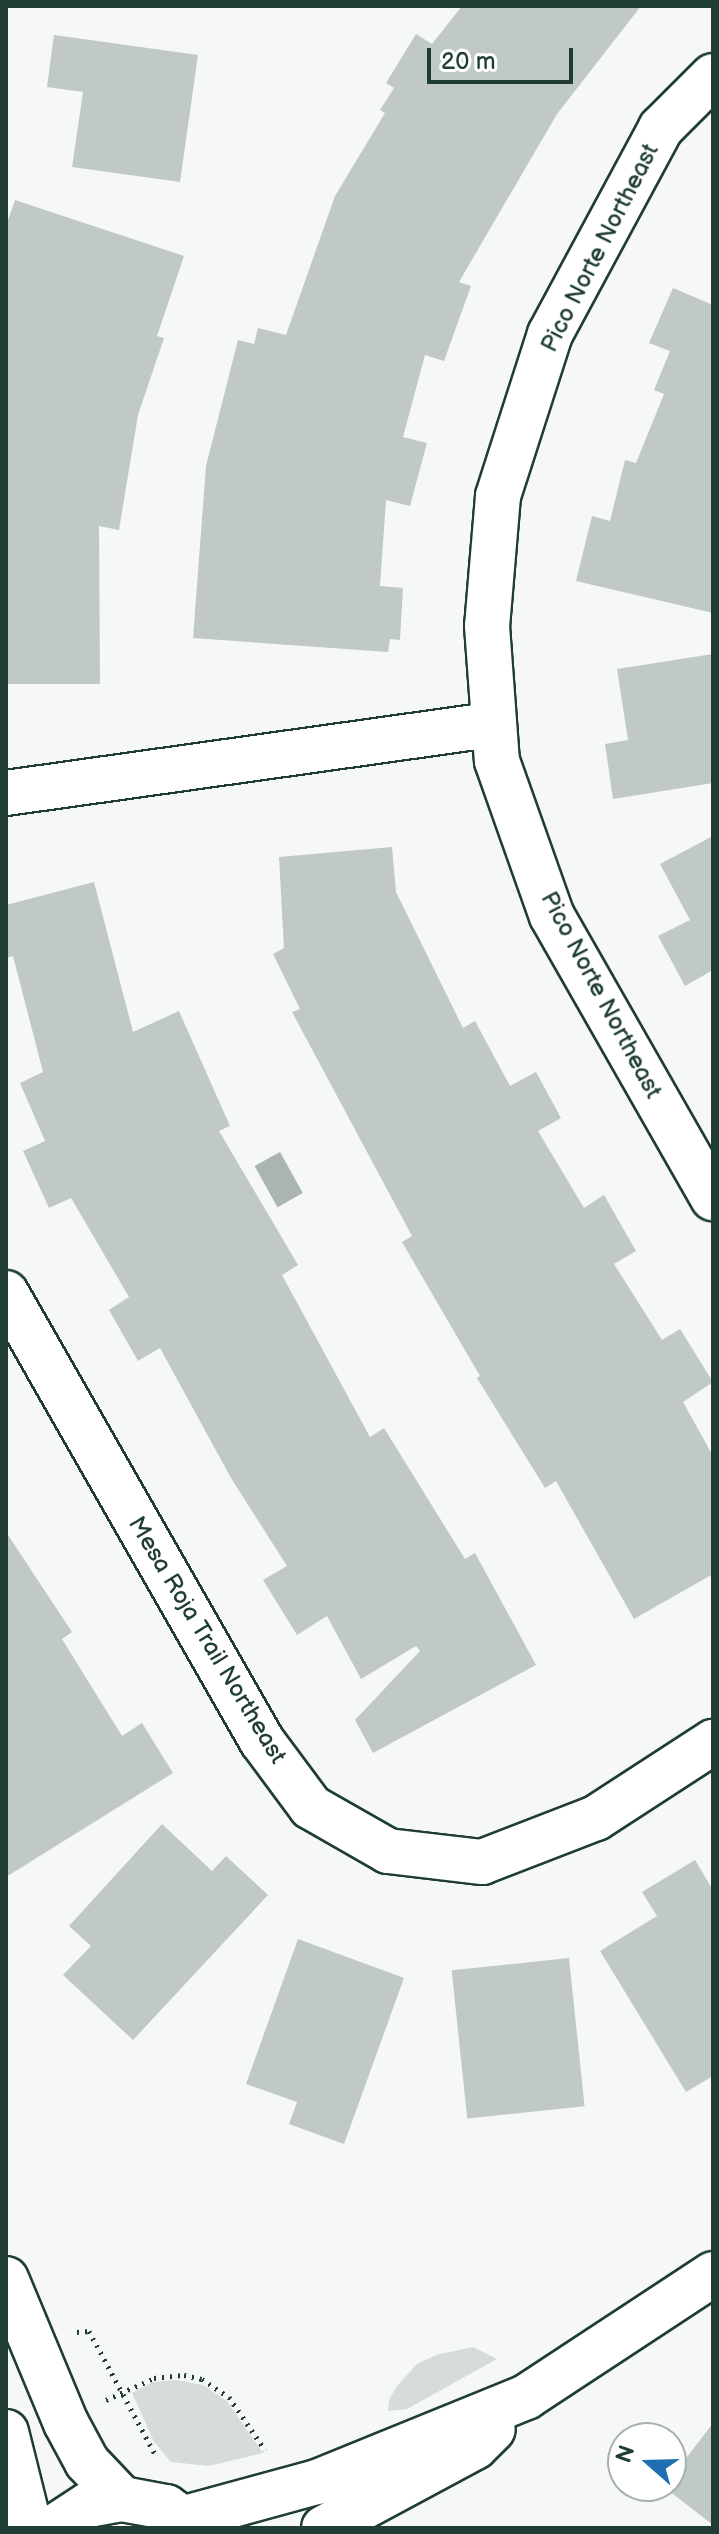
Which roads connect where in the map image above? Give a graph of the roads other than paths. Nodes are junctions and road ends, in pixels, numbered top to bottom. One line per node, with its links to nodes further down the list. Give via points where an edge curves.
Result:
1 (713, 76): 2 (street, Pico Norte Northeast, via 661,128 550,334 498,496 487,626)
2 (492, 725): 3 (street); 4 (street, Pico Norte Northeast, via 497,761 552,916)
3 (6, 793)
4 (713, 1198)
5 (6, 1293): 6 (street, Mesa Roja Trail Northeast, via 262,1741 311,1807 388,1851 482,1862 596,1818)
6 (713, 1742)
7 (713, 2274): 9 (street)
8 (6, 2279): 11 (street, via 73,2436 87,2462)
9 (526, 2397): 12 (street, via 317,2482); 15 (street, via 475,2447)
10 (6, 2432): 13 (street)
11 (122, 2499): 12 (street, via 166,2507); 14 (street, via 88,2505)
12 (191, 2523)
13 (30, 2528)
14 (53, 2528)
15 (324, 2528)

